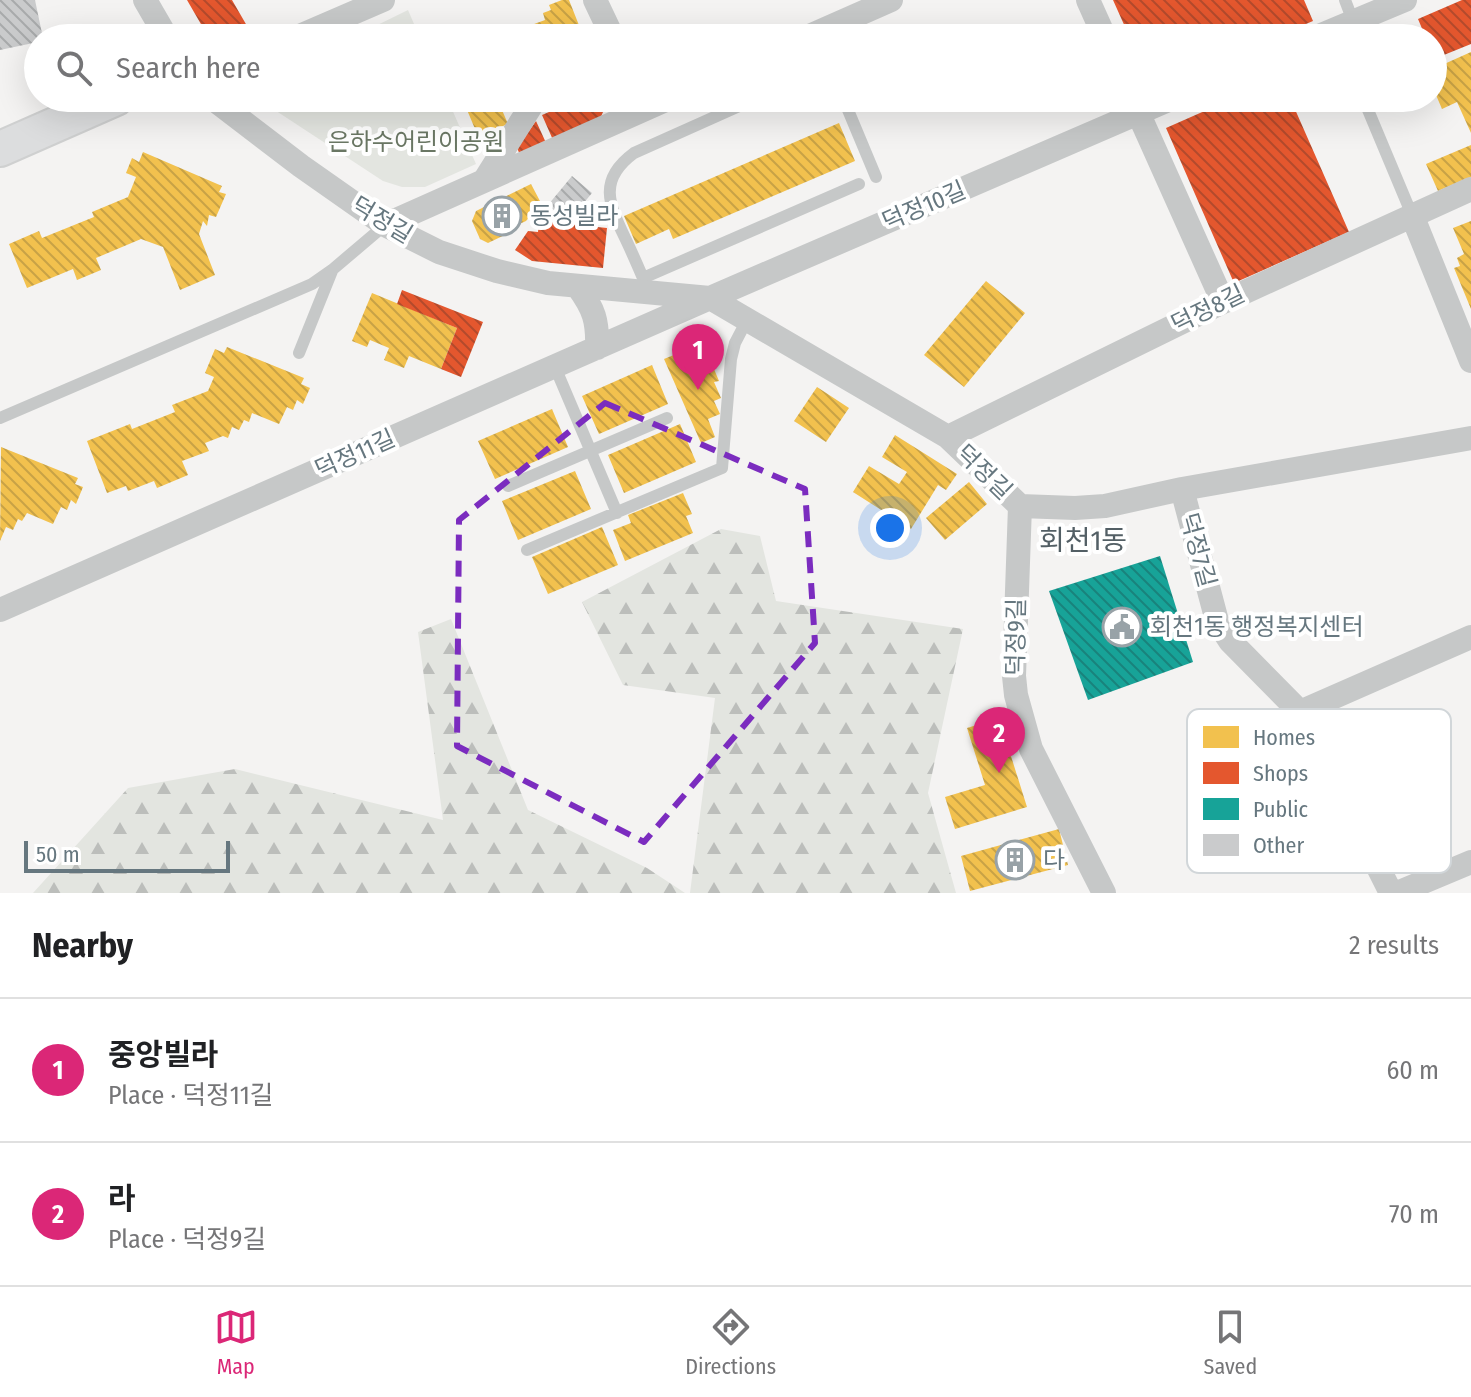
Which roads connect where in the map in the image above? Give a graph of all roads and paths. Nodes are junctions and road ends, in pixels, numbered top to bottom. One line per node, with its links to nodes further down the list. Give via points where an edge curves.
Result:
1 (383, 0): 9 (street)
2 (595, 0): 10 (street)
3 (891, 0): 11 (street)
4 (1088, 0): 12 (street)
5 (1405, 0): 13 (street)
6 (147, 3): 7 (street); 8 (street)
7 (148, 24)
8 (159, 24)
9 (327, 24)
10 (606, 24)
11 (837, 24)
12 (1099, 24)
13 (1340, 24)
14 (87, 112): 23 (street)
15 (228, 112): 29 (street, 덕정길)
16 (527, 112): 25 (street)
17 (625, 112): 25 (street)
18 (726, 112): 31 (lane, via 634,153 610,184 611,208)
19 (849, 112): 24 (lane)
20 (1120, 112): 33 (street, 덕정10길)
21 (1138, 112): 34 (street)
22 (1369, 112): 28 (lane)
23 (0, 149)
24 (876, 177)
25 (484, 181): 29 (street)
26 (859, 184): 31 (lane)
27 (1471, 189): 28 (street, 덕정8길)
28 (1412, 215): 34 (street, 덕정8길); 38 (street)
29 (385, 225): 30 (lane); 32 (street, 덕정길, via 439,252 497,271)
30 (332, 270): 37 (lane); 40 (lane, via 297,292)
31 (647, 286): 32 (street, 덕정길); 33 (street, 덕정길)
32 (578, 287): 36 (street, via 593,309)
33 (710, 298): 35 (street, 덕정길); 36 (street, 덕정11길)
34 (1223, 302): 42 (street, 덕정8길)
35 (747, 320): 42 (street, 덕정길); 48 (lane, via 731,359 722,468)
36 (597, 348): 39 (street, 덕정11길)
37 (299, 353)
38 (1471, 361)
39 (555, 367): 44 (lane); 50 (street, 덕정11길)
40 (0, 418)
41 (667, 418): 44 (lane)
42 (948, 437): 47 (street, 덕정길)
43 (1471, 438): 46 (street, 덕정길)
44 (590, 451): 45 (lane); 48 (lane)
45 (508, 486)
46 (1182, 489): 47 (street, 덕정길, via 1086,508); 52 (street, 덕정7길, via 1217,621)
47 (1020, 506): 58 (street, 덕정9길, via 1016,695 1031,749)
48 (617, 513): 49 (lane)
49 (527, 550)
50 (0, 610)
51 (1471, 637): 53 (street)
52 (1297, 709)
53 (1307, 709)
54 (1471, 862): 55 (street)
55 (1451, 870)
56 (1384, 873): 59 (street, 덕정7길)
57 (1444, 873): 59 (street)
58 (1104, 893)
59 (1394, 893)

